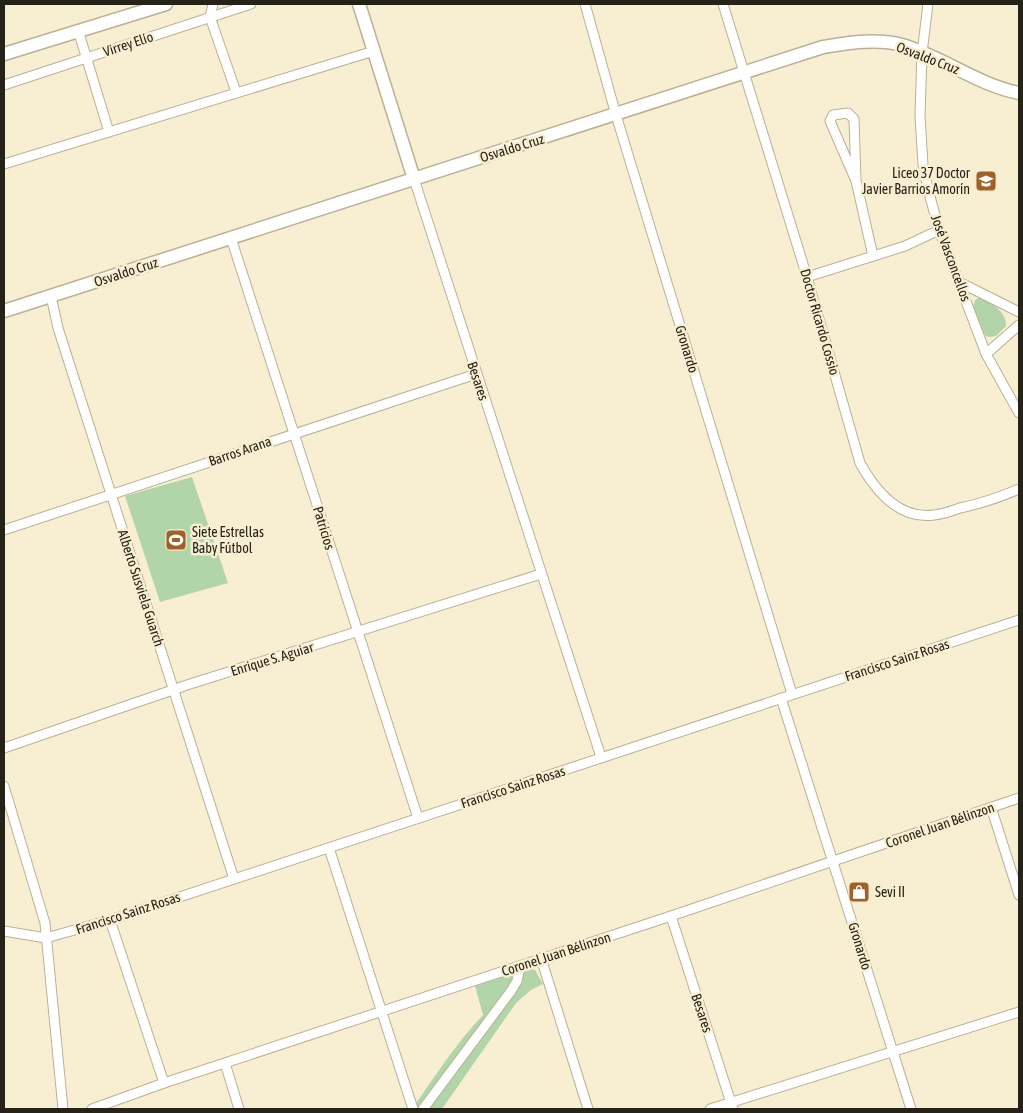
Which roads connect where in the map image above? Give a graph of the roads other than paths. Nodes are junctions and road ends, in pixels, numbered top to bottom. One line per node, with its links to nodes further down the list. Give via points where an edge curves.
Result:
1 (166, 4): 9 (street, Virrey Elío)
2 (213, 4): 8 (street)
3 (251, 4): 8 (street, Virrey Elío)
4 (359, 4): 10 (street, Besares)
5 (585, 4): 18 (street, Gronardo)
6 (723, 4): 14 (street, Doctor Ricardo Cossio)
7 (928, 4): 11 (street, José Vasconcellos)
8 (210, 17): 13 (street, Virrey Elío); 16 (street)
9 (78, 30): 12 (street, Virrey Elío); 13 (street)
10 (374, 51): 16 (street); 21 (street, Besares)
11 (922, 53): 14 (street, Osvaldo Cruz, via 902,45 850,43 822,48); 17 (street, Osvaldo Cruz); 23 (street, José Vasconcellos, via 922,157)
12 (4, 54)
13 (87, 58): 15 (street, Virrey Elío); 19 (street)
14 (744, 72): 18 (street, Osvaldo Cruz); 26 (street, Doctor Ricardo Cossio)
15 (4, 85)
16 (236, 92): 19 (street)
17 (1019, 93)
18 (616, 115): 21 (street, Osvaldo Cruz); 43 (street, Gronardo)
19 (109, 132): 20 (street)
20 (4, 164)
21 (414, 179): 24 (street, Osvaldo Cruz); 33 (street, Besares)
22 (856, 181): 22 (street, via 854,119 848,113 833,115 830,120); 25 (street)
23 (940, 230): 25 (street); 27 (street, José Vasconcellos)
24 (231, 238): 28 (street, Osvaldo Cruz); 35 (street, Patricios)
25 (873, 256): 26 (street)
26 (807, 277): 36 (street, Doctor Ricardo Cossio, via 860,463 884,498 919,515 933,515)
27 (960, 283): 30 (street); 32 (street, José Vasconcellos)
28 (51, 296): 29 (street, Osvaldo Cruz); 37 (street, Alberto Susviela Guarch)
29 (4, 311)
30 (1019, 312)
31 (1019, 325): 32 (street)
32 (986, 354): 34 (street, José Vasconcellos)
33 (476, 374): 35 (street, Barros Arana); 39 (street, Besares)
34 (1019, 413)
35 (294, 433): 37 (street, Barros Arana); 41 (street, Patricios)
36 (1019, 489)
37 (111, 495): 38 (street, Barros Arana); 42 (street, Alberto Susviela Guarch)
38 (4, 530)
39 (542, 574): 41 (street, Enrique S. Aguiar); 46 (street, Besares)
40 (1019, 620): 43 (street, Francisco Sainz Rosas)
41 (356, 632): 42 (street, Enrique S. Aguiar); 50 (street, Patricios)
42 (173, 690): 45 (street, Enrique S. Aguiar); 53 (street, Alberto Susviela Guarch)
43 (792, 694): 44 (street, Francisco Sainz Rosas)
44 (781, 698): 46 (street, Francisco Sainz Rosas); 52 (street, Gronardo)
45 (4, 748)
46 (601, 757): 50 (street, Francisco Sainz Rosas)
47 (4, 786): 58 (street, via 45,923)
48 (1019, 798): 49 (street, Coronel Juan Bélinzon)
49 (991, 807): 52 (street, Coronel Juan Bélinzon); 54 (street)
50 (418, 818): 51 (street, Francisco Sainz Rosas)
51 (329, 848): 53 (street, Francisco Sainz Rosas); 61 (street)
52 (834, 862): 55 (street, Coronel Juan Bélinzon); 63 (street, Gronardo)
53 (234, 879): 56 (street, Francisco Sainz Rosas)
54 (1019, 895)
55 (671, 916): 59 (street, Coronel Juan Bélinzon); 66 (street, Besares)
56 (110, 920): 58 (street, Francisco Sainz Rosas); 65 (street)
57 (4, 931): 58 (street, Francisco Sainz Rosas)
58 (46, 938): 67 (street)
59 (542, 958): 60 (street, Coronel Juan Bélinzon); 72 (street)
60 (520, 966): 61 (street, Coronel Juan Bélinzon); 71 (street, via 511,991)
61 (381, 1012): 64 (street, Coronel Juan Bélinzon); 70 (street)
62 (1019, 1012): 63 (street)
63 (893, 1052): 66 (street); 74 (street, Gronardo)
64 (225, 1062): 65 (street, Coronel Juan Bélinzon); 69 (street)
65 (164, 1083): 68 (street, Coronel Juan Bélinzon)
66 (732, 1106): 73 (street)
67 (63, 1109)
68 (92, 1109)
69 (239, 1109)
70 (413, 1109)
71 (423, 1109)
72 (588, 1109)
73 (710, 1109)
74 (911, 1109)

